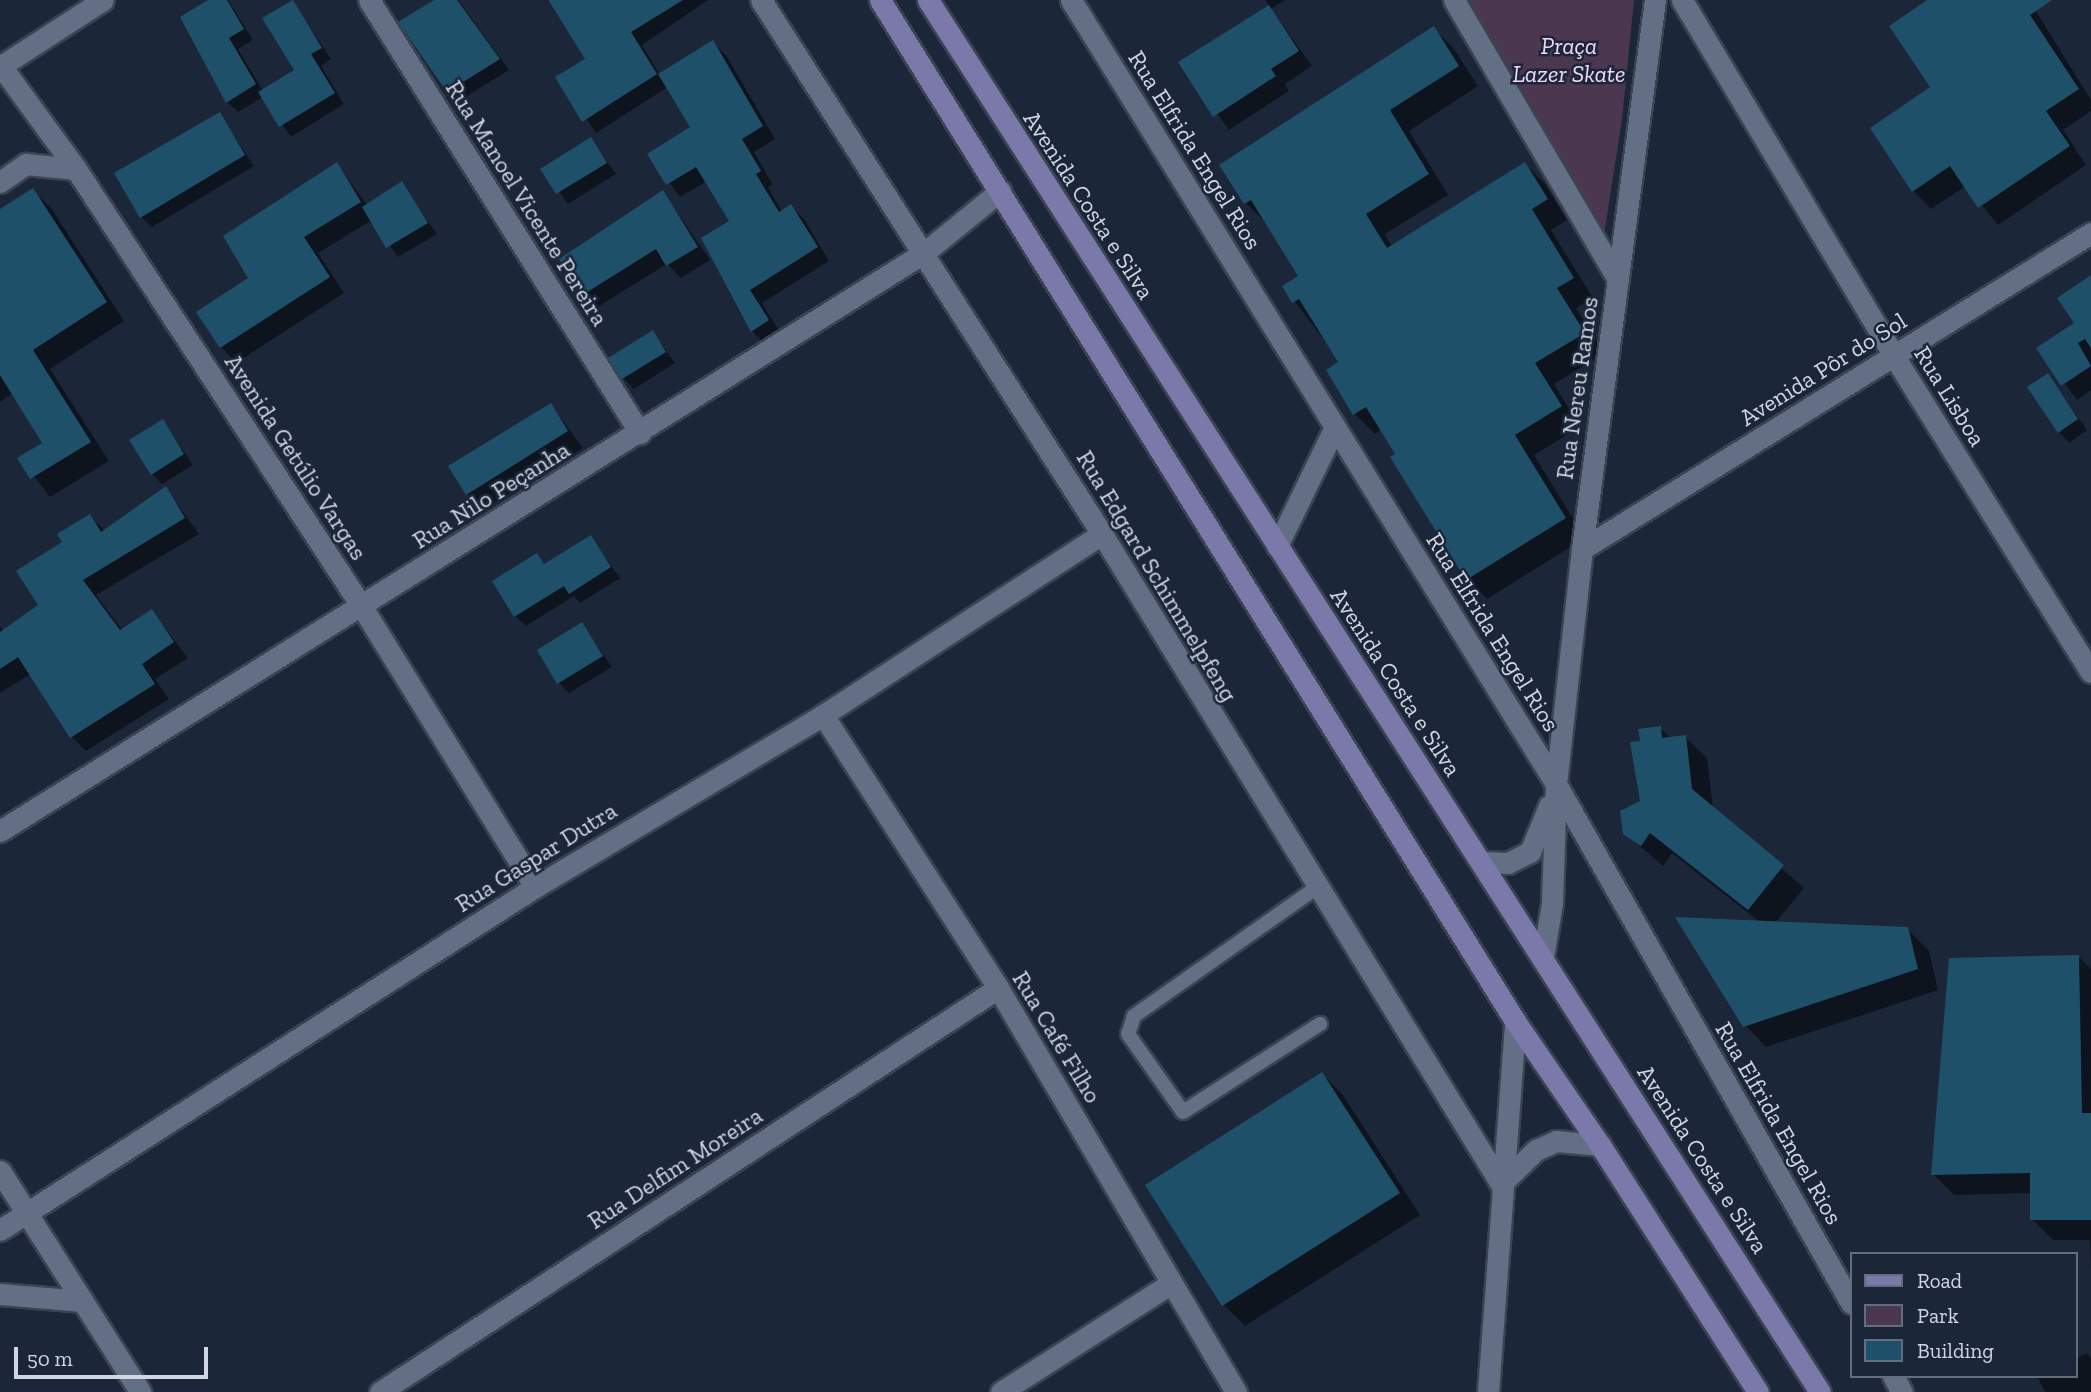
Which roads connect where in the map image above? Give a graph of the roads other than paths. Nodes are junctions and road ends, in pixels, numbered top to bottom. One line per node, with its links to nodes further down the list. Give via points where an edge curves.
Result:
1 (103, 0): 10 (street)
2 (369, 0): 20 (street, Rua Manoel Vicente Pereira)
3 (761, 0): 16 (street, Rua Edgard Schimmelpfeng)
4 (880, 0): 14 (main road)
5 (928, 0): 22 (main road, Avenida Costa e Silva)
6 (1071, 0): 19 (street, Rua Elfrida Engel Rios)
7 (1454, 0): 17 (street)
8 (1655, 0): 17 (street, Rua Nereu Ramos)
9 (1682, 0): 18 (street, Rua Lisboa)
10 (0, 65): 11 (street); 12 (street, Avenida Getúlio Vargas)
11 (0, 74)
12 (76, 169): 13 (street, via 26,164); 24 (street, Avenida Getúlio Vargas)
13 (0, 182)
14 (1000, 191): 16 (street, Rua Nilo Peçanha); 34 (main road)
15 (2091, 233): 18 (street, Avenida Pôr do Sol)
16 (925, 253): 20 (street, Rua Nilo Peçanha); 21 (street, Rua Edgard Schimmelpfeng)
17 (1618, 279): 23 (street, Rua Nereu Ramos)
18 (1894, 356): 23 (street, Avenida Pôr do Sol); 25 (street, Rua Lisboa)
19 (1335, 427): 22 (street); 27 (street, Rua Elfrida Engel Rios)
20 (640, 433): 24 (street, Rua Nilo Peçanha)
21 (1102, 534): 26 (street, Rua Gaspar Dutra); 31 (street, Rua Edgard Schimmelpfeng)
22 (1277, 546): 29 (main road, Avenida Costa e Silva)
23 (1582, 549): 27 (street, Rua Nereu Ramos)
24 (362, 607): 28 (street, Rua Nilo Peçanha); 30 (street, Avenida Getúlio Vargas)
25 (2091, 672)
26 (823, 715): 30 (street, Rua Gaspar Dutra); 33 (street, Rua Café Filho)
27 (1556, 785): 29 (street, via 1530,852 1508,863); 32 (street, via 1552,903); 44 (street, Rua Elfrida Engel Rios)
28 (0, 831)
29 (1481, 862): 32 (main road, Avenida Costa e Silva)
30 (535, 887): 39 (street, Rua Gaspar Dutra)
31 (1316, 888): 35 (lane, via 1134,1016 1128,1034 1183,1112); 38 (street, Rua Edgard Schimmelpfeng)
32 (1543, 957): 51 (main road, Avenida Costa e Silva)
33 (998, 988): 41 (street, Rua Café Filho); 46 (street, Rua Delfim Moreira)
34 (1514, 1021): 36 (main road); 38 (street)
35 (1320, 1024)
36 (1600, 1145): 38 (street, via 1556,1141 1536,1150); 50 (main road)
37 (0, 1171): 39 (street)
38 (1502, 1184): 49 (street)
39 (27, 1214): 40 (street, Rua Gaspar Dutra); 43 (street)
40 (0, 1230)
41 (1170, 1284): 47 (street); 48 (street, Rua Café Filho)
42 (0, 1294): 43 (street)
43 (83, 1301): 45 (street)
44 (1850, 1301)
45 (140, 1392)
46 (380, 1392)
47 (1001, 1392)
48 (1237, 1392)
49 (1488, 1392)
50 (1758, 1392)
51 (1821, 1392)

